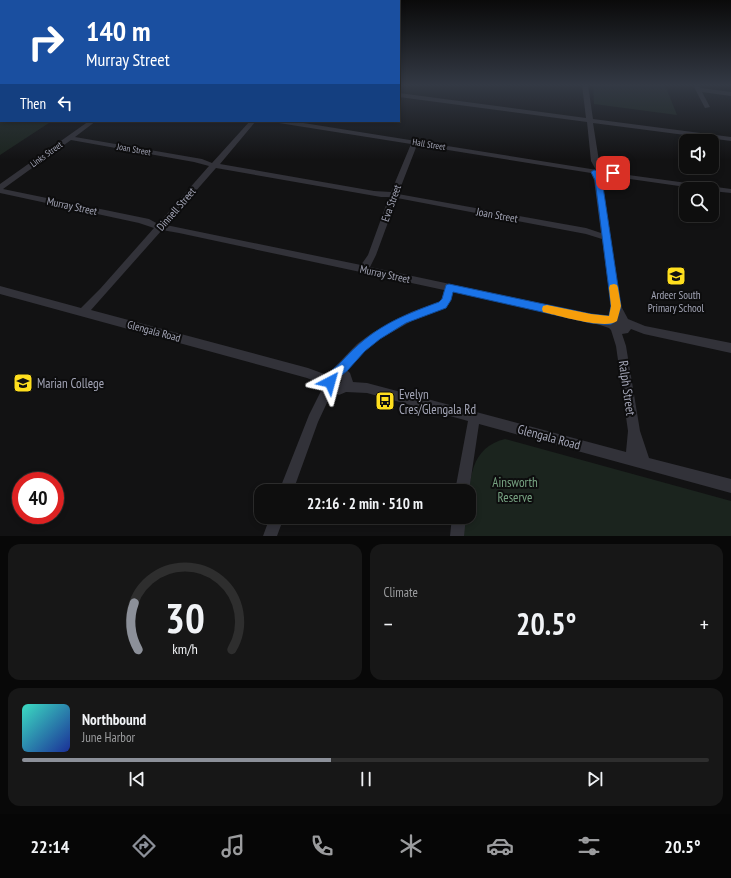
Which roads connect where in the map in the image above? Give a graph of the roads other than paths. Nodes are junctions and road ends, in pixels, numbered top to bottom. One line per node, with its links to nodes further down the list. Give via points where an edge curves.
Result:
1 (513, 110): 3 (street)
2 (589, 110): 3 (street)
3 (590, 120): 8 (street); 11 (street)
4 (92, 122): 7 (street, Links Street)
5 (250, 122): 10 (street, Dinnell Street)
6 (285, 122): 9 (street, Hall Street)
7 (70, 138): 10 (street, Joan Street); 12 (street, Links Street)
8 (731, 140)
9 (413, 142): 11 (street, Hall Street); 15 (street, Eva Street)
10 (214, 164): 15 (street, Joan Street); 16 (street, Dinnell Street)
11 (597, 170): 14 (street, Hall Street); 17 (street)
12 (0, 188)
13 (0, 191): 16 (street, Murray Street)
14 (731, 191)
15 (393, 196): 17 (street, Joan Street); 18 (street, Eva Street)
16 (161, 226): 18 (street, Murray Street); 21 (street, Dinnell Street)
17 (606, 234): 22 (street)
18 (367, 270): 19 (street, Murray Street)
19 (449, 288): 22 (street, Murray Street); 24 (street, via 442,305 414,315 367,342 352,357)
20 (0, 290): 21 (street, Glengala Road)
21 (86, 312): 24 (street, Glengala Road)
22 (619, 324): 23 (street, Murray Street); 26 (street, Ralph Street)
23 (731, 348)
24 (339, 380): 25 (street, Glengala Road); 29 (street, via 320,404)
25 (474, 417): 27 (street, Glengala Road); 30 (street)
26 (634, 431): 27 (street, Ralph Street); 28 (street, Ralph Street)
27 (632, 459): 28 (street, Glengala Road)
28 (644, 463): 31 (street, Glengala Road)
29 (289, 484)
30 (463, 484)
31 (731, 486)
32 (274, 524): 34 (street)
33 (458, 524): 35 (street)
34 (270, 536)
35 (456, 536)

